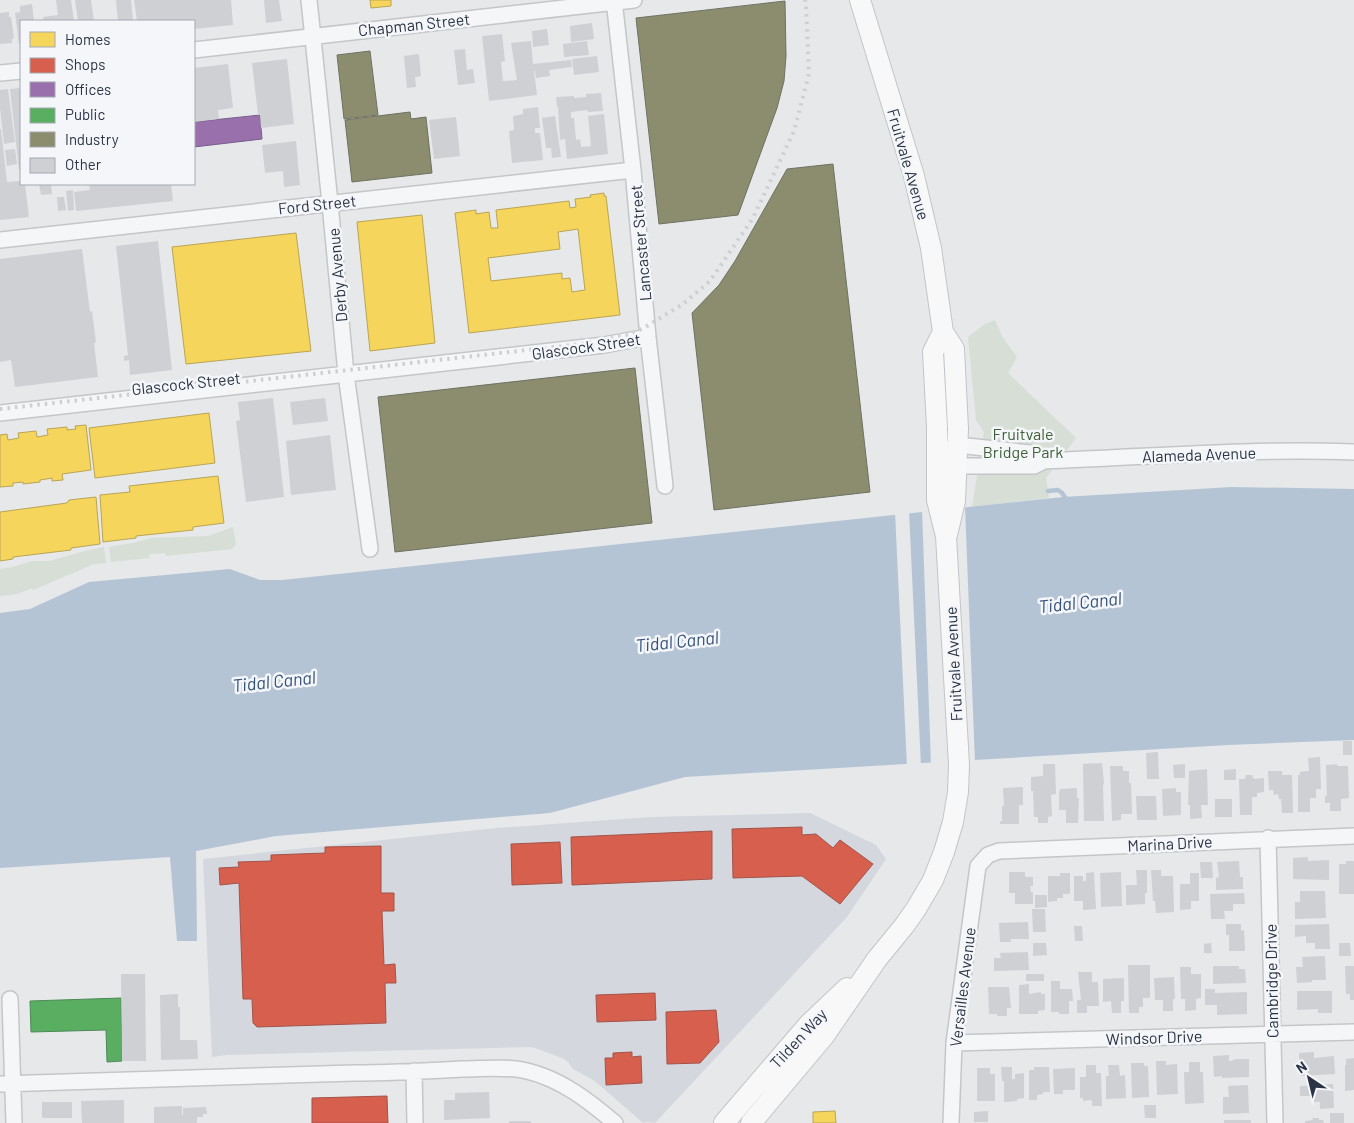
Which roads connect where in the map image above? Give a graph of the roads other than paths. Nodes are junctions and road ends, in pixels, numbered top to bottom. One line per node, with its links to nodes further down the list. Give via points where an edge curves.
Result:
1 (309, 0): 5 (street, Derby Avenue)
2 (634, 0): 4 (street, Chapman Street)
3 (860, 0): 12 (main road, Fruitvale Avenue, via 912,167 934,264)
4 (614, 1): 5 (street, Chapman Street); 9 (street, Lancaster Street)
5 (312, 36): 6 (street, Chapman Street); 10 (street, Derby Avenue)
6 (195, 50)
7 (20, 71): 8 (street)
8 (0, 73)
9 (633, 170): 10 (street, Ford Street); 13 (street, Lancaster Street)
10 (330, 203): 11 (street, Ford Street); 14 (street, Derby Avenue)
11 (0, 240)
12 (943, 332): 17 (main road, Fruitvale Avenue, via 954,349); 19 (main road, Fruitvale Avenue, via 934,352)
13 (648, 337): 14 (street, Glascock Street, via 604,346); 22 (street, Lancaster Street)
14 (346, 370): 15 (street, Glascock Street); 16 (street, Glascock Street); 24 (street, Derby Avenue)
15 (0, 405)
16 (0, 413)
17 (958, 445): 19 (street, Alameda Avenue); 20 (street, Alameda Avenue, via 1030,453); 21 (main road, Fruitvale Avenue)
18 (1354, 452): 20 (street, Alameda Avenue, via 1236,452)
19 (936, 454): 21 (street); 23 (main road, Fruitvale Avenue)
20 (1044, 461): 21 (street, Alameda Avenue, via 1034,466)
21 (956, 466): 23 (main road, Fruitvale Avenue)
22 (665, 486)
23 (946, 500): 25 (main road, Fruitvale Avenue)
24 (370, 544)
25 (958, 792): 29 (main road, Tilden Way, via 953,822 933,880 916,909)
26 (1354, 836): 27 (street, Marina Drive)
27 (1268, 838): 28 (street, Marina Drive, via 998,851); 32 (street, Cambridge Drive)
28 (988, 855): 33 (street, Versailles Avenue, via 978,866)
29 (877, 959): 39 (main road, Tilden Way, via 809,1024); 40 (main road, Tilden Way, via 824,1036)
30 (10, 999): 35 (street)
31 (1354, 1032): 32 (street, Windsor Drive)
32 (1273, 1034): 33 (street, Windsor Drive); 42 (street, Cambridge Drive)
33 (954, 1043): 41 (street, Versailles Avenue)
34 (414, 1071): 35 (street); 37 (street); 38 (street, via 493,1068 526,1071 551,1079 582,1096)
35 (6, 1084): 36 (street)
36 (14, 1123)
37 (415, 1123)
38 (615, 1123)
39 (724, 1123)
40 (751, 1123)
41 (950, 1123)
42 (1275, 1123)

